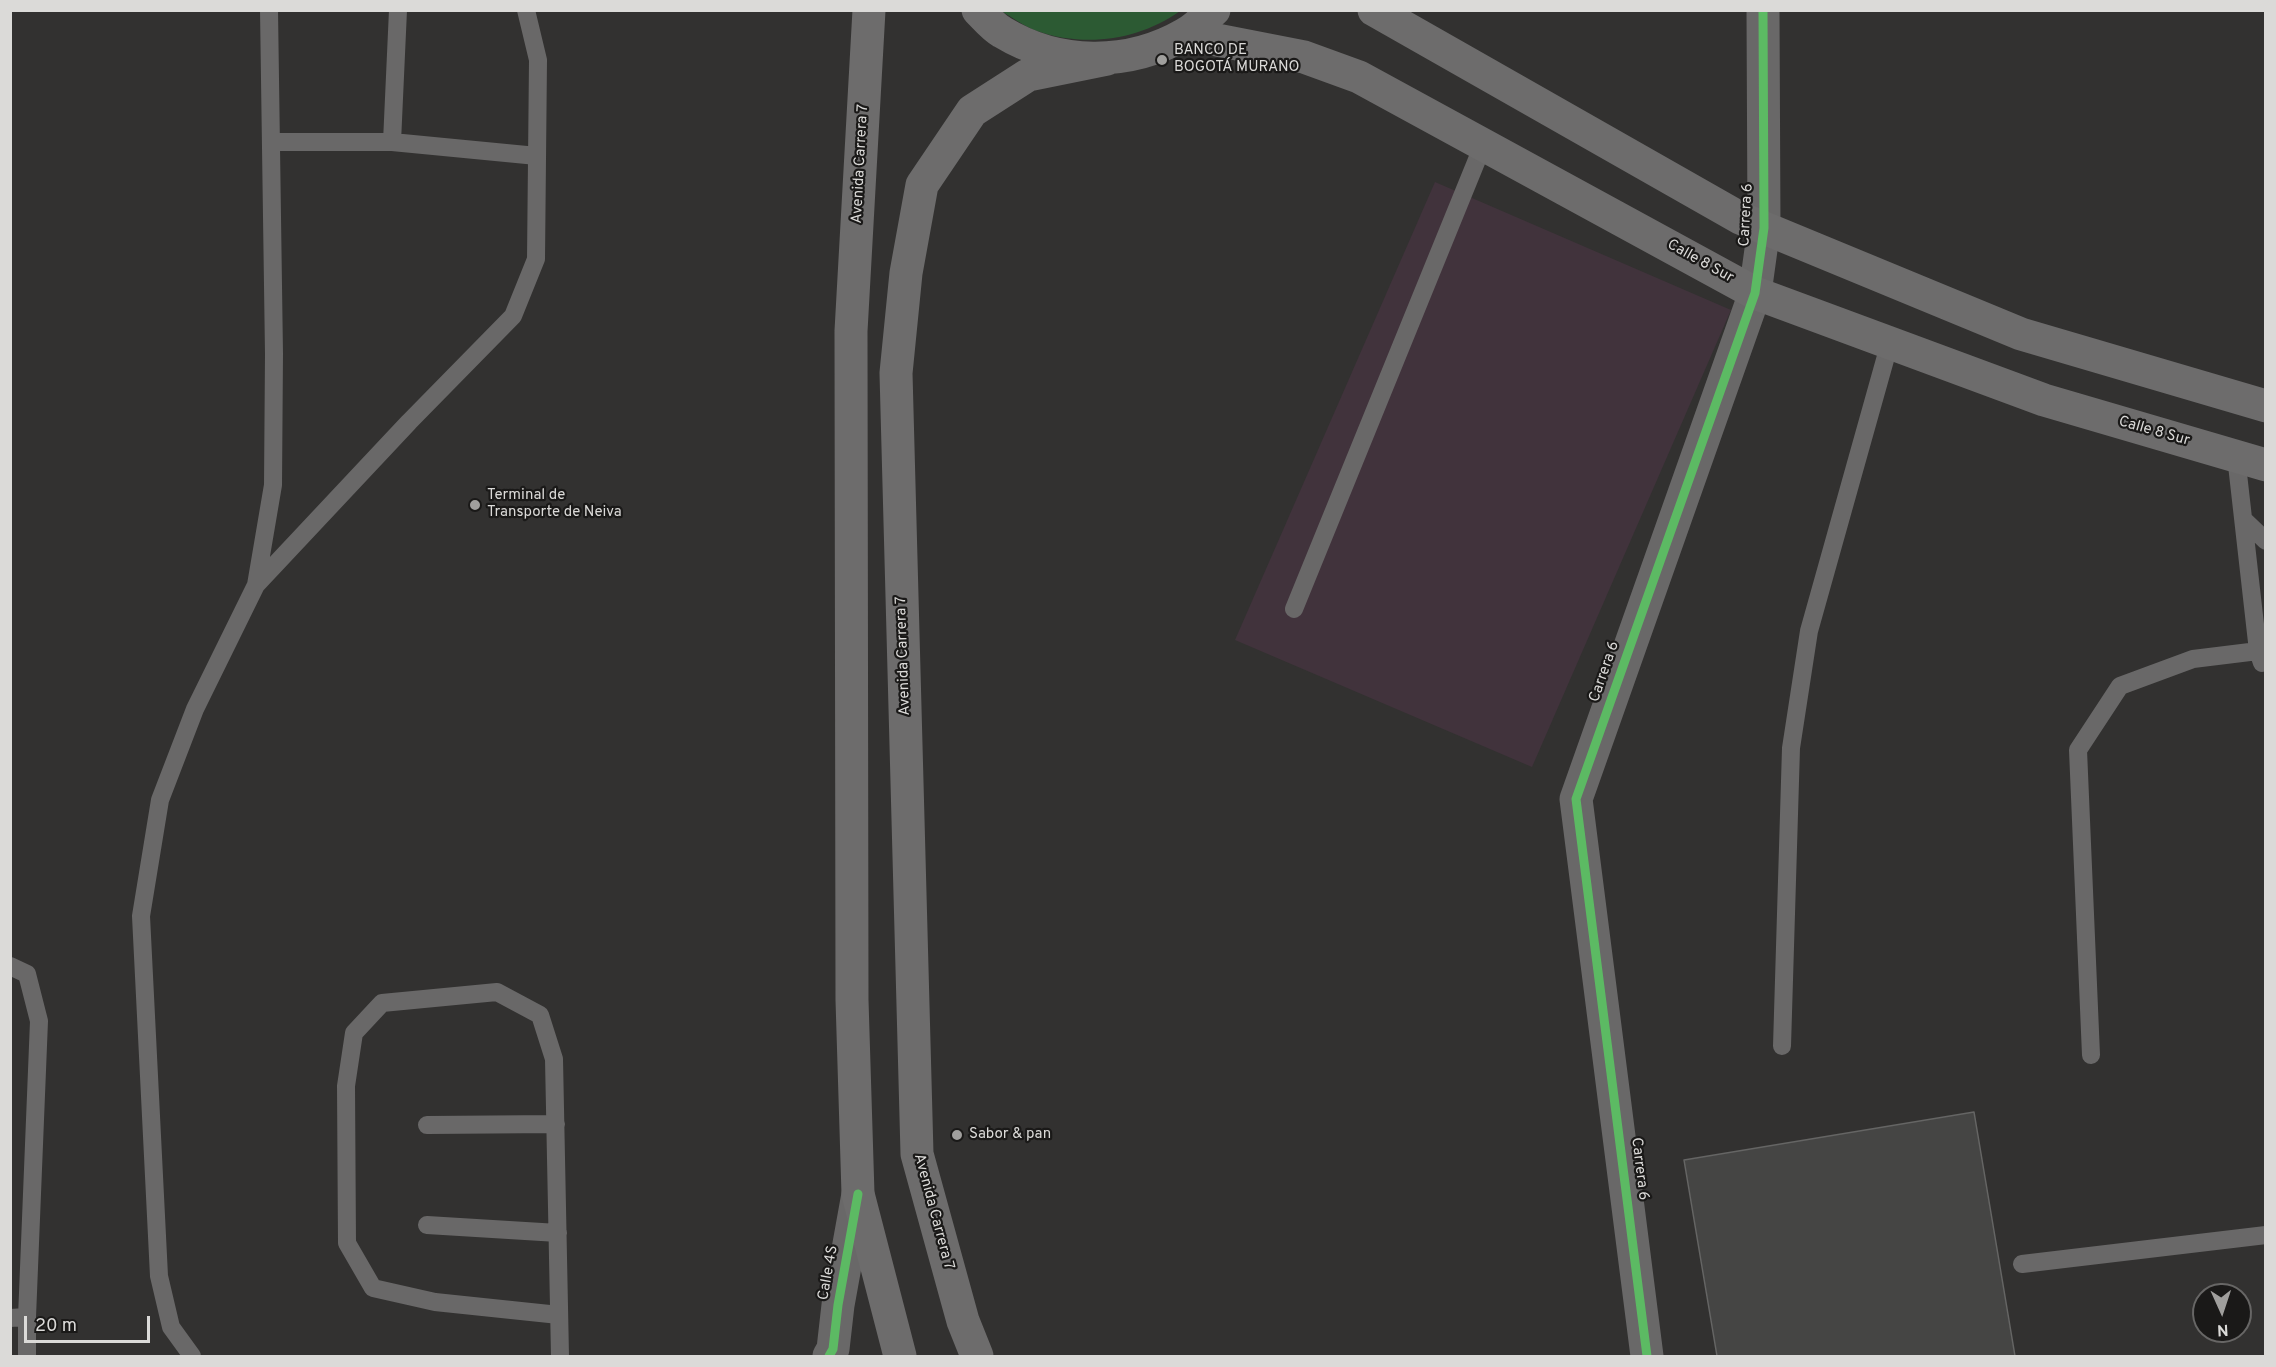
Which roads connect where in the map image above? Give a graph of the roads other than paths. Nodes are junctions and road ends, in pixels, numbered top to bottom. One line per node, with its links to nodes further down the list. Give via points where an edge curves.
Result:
1 (269, 10): 11 (lane)
2 (398, 10): 12 (lane)
3 (526, 10): 14 (lane, via 538,60)
4 (869, 10): 31 (main road, Avenida Carrera 7, via 851,331 852,1000)
5 (978, 10): 10 (main road, via 1001,31 1051,54)
6 (1214, 10): 9 (main road, Avenida Carrera 7)
7 (1374, 10): 15 (main road)
8 (1763, 10): 15 (street, Carrera 6)
9 (1186, 34): 10 (main road, Avenida Carrera 7, via 1148,51); 13 (main road, Calle 8 Sur, via 1304,57 1359,77)
10 (1107, 59): 43 (main road, Avenida Carrera 7, via 1028,75 972,111 922,184 906,273 896,373 917,1154 963,1321)
11 (271, 142): 12 (lane); 22 (lane, via 273,485)
12 (392, 142): 14 (lane)
13 (1483, 145): 16 (main road, Calle 8 Sur); 23 (lane)
14 (537, 156): 22 (lane, via 536,259 513,316)
15 (1764, 228): 16 (street, Carrera 6); 18 (main road, via 2021,334)
16 (1755, 293): 17 (main road, Calle 8 Sur); 44 (street, Carrera 6, via 1576,799)
17 (1890, 342): 19 (main road, Calle 8 Sur, via 2044,400); 27 (lane, via 1809,630 1791,748)
18 (2265, 406)
19 (2251, 461): 20 (lane)
20 (2244, 520): 21 (lane); 24 (lane)
21 (2265, 541)
22 (256, 585): 39 (lane, via 195,709 160,800 141,916 159,1276 171,1327)
23 (1294, 609)
24 (2262, 655): 25 (lane); 28 (lane, via 2193,659 2120,686 2078,750)
25 (2265, 672)
26 (10, 966): 37 (lane, via 27,974 39,1021)
27 (1782, 1046)
28 (2091, 1055)
29 (556, 1124): 30 (lane); 33 (lane); 36 (lane, via 554,1059 540,1015 497,992 382,1003 354,1034 346,1086 347,1243 373,1288 435,1302)
30 (427, 1125)
31 (858, 1194): 41 (street, Calle 4S); 42 (main road, Avenida Carrera 7)
32 (428, 1226): 33 (lane)
33 (558, 1233): 36 (lane)
34 (2265, 1235): 35 (lane)
35 (2022, 1264)
36 (560, 1315): 40 (lane)
37 (19, 1317): 38 (lane)
38 (27, 1356)
39 (192, 1356)
40 (560, 1356)
41 (830, 1356)
42 (900, 1356)
43 (977, 1356)
44 (1647, 1356)

